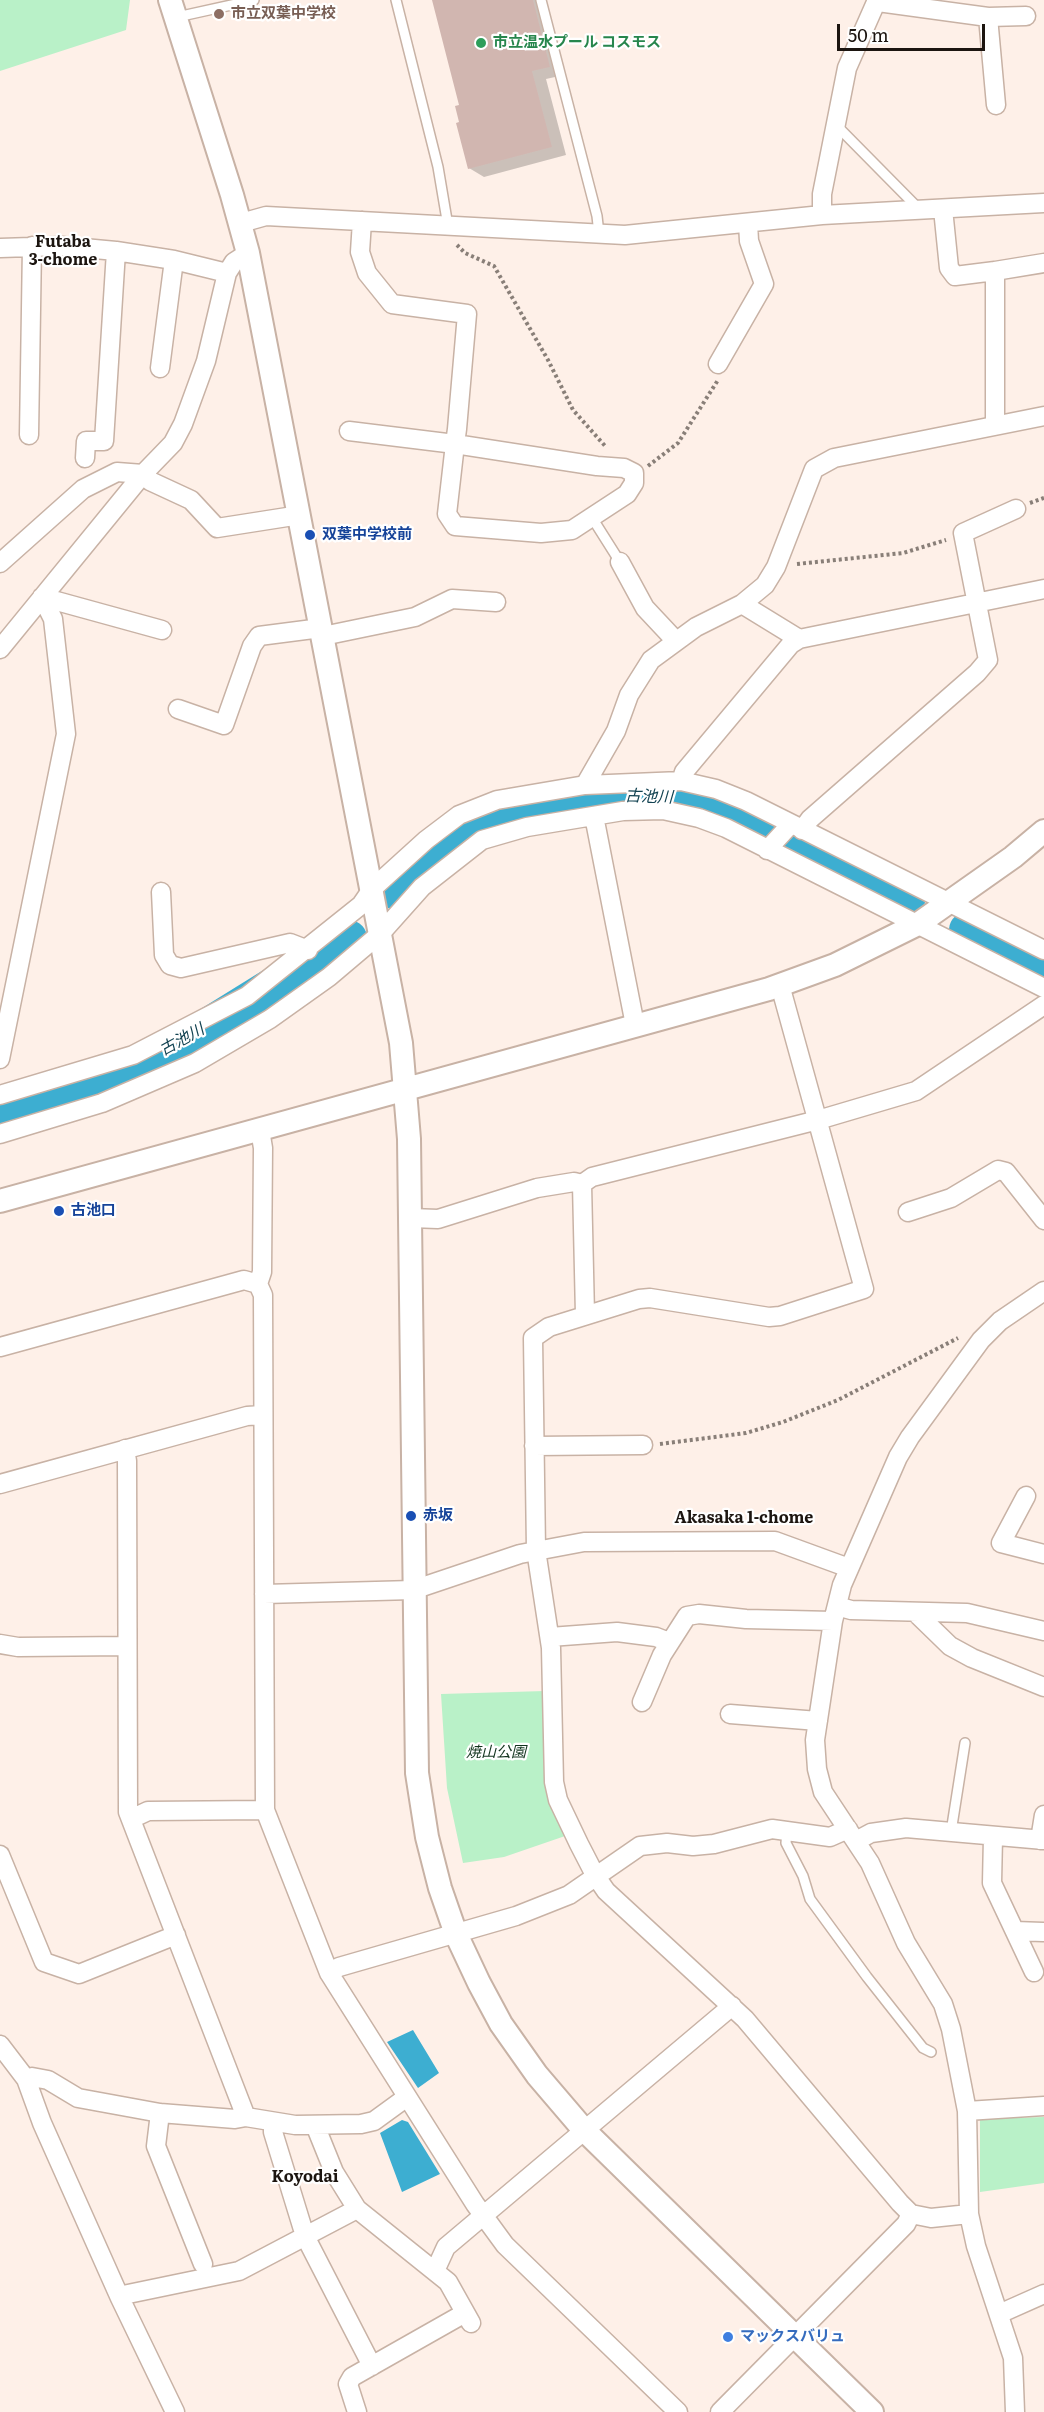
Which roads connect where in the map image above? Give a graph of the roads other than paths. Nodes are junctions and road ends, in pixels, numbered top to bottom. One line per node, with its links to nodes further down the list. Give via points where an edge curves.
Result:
1 (254, 0): 5 (lane)
2 (396, 0): 17 (lane, via 438,167)
3 (542, 0): 18 (lane)
4 (877, 1): 7 (street); 9 (street, via 847,68)
5 (172, 9): 15 (street)
6 (1026, 16): 7 (street)
7 (988, 17): 8 (street)
8 (996, 105)
9 (836, 125): 12 (lane); 13 (street, via 822,194)
10 (1044, 202): 11 (street)
11 (943, 209): 12 (street); 25 (street, via 949,268 955,276)
12 (920, 210): 13 (street)
13 (822, 215): 16 (street)
14 (362, 221): 15 (street, via 266,216); 17 (street); 33 (street, via 360,252 367,273 392,304 467,314)
15 (241, 223): 22 (street)
16 (748, 223): 18 (street); 27 (street, via 749,241 764,284)
17 (448, 226): 18 (street)
18 (599, 234)
19 (32, 246): 20 (street); 21 (street); 32 (street)
20 (0, 248)
21 (116, 251): 23 (street); 34 (street, via 104,441 86,441)
22 (248, 253): 26 (street, via 234,262); 37 (street)
23 (174, 260): 26 (street); 28 (street)
24 (1044, 263): 25 (street)
25 (995, 271): 30 (street)
26 (227, 273): 35 (street, via 206,361 183,424 172,443)
27 (718, 364)
28 (160, 368)
29 (1044, 416): 30 (street)
30 (995, 425): 44 (street, via 834,458 814,469 776,567 765,585)
31 (349, 431): 33 (street)
32 (29, 435)
33 (455, 444): 33 (street, via 447,514 455,526 541,533 572,530 627,494 634,483 634,473 624,468)
34 (85, 458)
35 (143, 474): 37 (street, via 191,500 217,528); 40 (street, via 117,472 83,489); 42 (street)
36 (1016, 509): 45 (street, via 963,532)
37 (300, 515): 47 (street)
38 (596, 524): 39 (lane)
39 (620, 562): 49 (street, via 645,608)
40 (0, 563)
41 (1044, 589): 45 (street)
42 (42, 597): 46 (street); 50 (street); 65 (street, via 53,619 66,734)
43 (496, 602): 47 (street, via 453,599 415,617)
44 (742, 604): 48 (street); 49 (street)
45 (978, 604): 48 (street); 55 (street, via 988,660 810,819)
46 (162, 630)
47 (322, 632): 51 (street, via 259,636 224,725); 58 (street)
48 (799, 639): 52 (street, via 684,772)
49 (675, 640): 53 (street, via 651,660 629,695 616,731)
50 (0, 649)
51 (178, 709)
52 (681, 781): 53 (street); 55 (street, via 716,789)
53 (585, 784): 58 (street, via 497,800 459,815)
54 (594, 816): 57 (street, via 663,810 708,821); 62 (street, via 527,827 482,840 422,887); 69 (street)
55 (794, 828): 57 (street); 60 (street)
56 (1044, 831): 60 (street)
57 (768, 848): 61 (street)
58 (372, 889): 62 (street); 63 (street, via 361,905)
59 (161, 892): 63 (street, via 164,955 170,965 181,968 290,943)
60 (948, 904): 61 (street); 64 (street)
61 (918, 924): 66 (street, via 835,965); 67 (street)
62 (381, 933): 71 (street); 75 (street, via 280,1012 195,1063 102,1103)
63 (308, 950): 72 (street, via 246,996 133,1055)
64 (1044, 950)
65 (8, 978): 70 (street)
66 (780, 986): 69 (street); 73 (street)
67 (1044, 988)
68 (1044, 1005): 73 (street, via 916,1091)
69 (634, 1025): 71 (street)
70 (0, 1059)
71 (406, 1089): 74 (street); 79 (street)
72 (0, 1095)
73 (818, 1120): 76 (street, via 592,1177); 83 (street, via 864,1289 780,1316 650,1298)
74 (260, 1130): 77 (street); 81 (street, via 262,1272)
75 (0, 1134)
76 (582, 1184): 79 (street, via 537,1188 438,1219); 83 (street)
77 (0, 1201)
78 (908, 1212): 80 (street, via 951,1198 998,1170 1006,1172)
79 (411, 1218): 94 (street)
80 (1044, 1220)
81 (258, 1284): 84 (street, via 244,1280); 85 (street, via 263,1295)
82 (1042, 1295): 93 (street, via 1000,1321 981,1340 910,1437)
83 (585, 1315): 87 (street, via 549,1327 533,1338)
84 (0, 1347)
85 (262, 1415): 88 (street); 95 (street)
86 (643, 1445): 87 (street)
87 (534, 1446): 91 (street)
88 (125, 1449): 89 (street); 102 (street)
89 (0, 1484)
90 (1026, 1496): 92 (street, via 1001,1544)
91 (536, 1550): 93 (street, via 584,1542 775,1541); 94 (street); 99 (street)
92 (1044, 1554)
93 (849, 1568): 97 (street)
94 (413, 1590): 95 (street); 120 (street, via 417,1773 427,1837)
95 (264, 1594): 108 (street)
96 (915, 1612): 97 (street); 98 (street, via 967,1613); 103 (street, via 950,1646)
97 (835, 1613): 100 (street, via 746,1619 687,1616); 106 (street)
98 (1044, 1631)
99 (550, 1637): 100 (street, via 617,1632); 117 (street, via 554,1782 558,1800)
100 (669, 1642): 104 (street)
101 (0, 1644): 102 (street)
102 (127, 1646): 110 (street)
103 (1044, 1687)
104 (642, 1702)
105 (730, 1714): 106 (street)
106 (818, 1721): 113 (street, via 817,1769 823,1792)
107 (965, 1743): 112 (lane)
108 (265, 1810): 110 (street, via 148,1811); 123 (street)
109 (1044, 1815): 115 (street)
110 (131, 1819): 121 (street)
111 (787, 1830): 113 (street, via 830,1837); 117 (street, via 772,1829 714,1844 640,1846); 126 (lane, via 786,1843 810,1899 923,2048)
112 (951, 1832): 113 (street, via 906,1828); 114 (street)
113 (852, 1835): 130 (street, via 870,1863 906,1943 943,2004)
114 (993, 1837): 115 (street); 118 (street, via 992,1883)
115 (1042, 1840)
116 (0, 1855): 121 (street, via 44,1962 79,1974)
117 (595, 1875): 120 (street, via 569,1895); 124 (street, via 606,1891)
118 (1015, 1931): 119 (street); 122 (street)
119 (1043, 1932)
120 (456, 1934): 123 (street); 135 (street, via 501,2024 537,2075)
121 (176, 1935): 132 (street)
122 (1034, 1972)
123 (328, 1973): 128 (street)
124 (732, 2006): 135 (street); 137 (street)
125 (0, 2044): 127 (street)
126 (931, 2052)
127 (26, 2079): 131 (street, via 48,2080 78,2098); 144 (street)
128 (407, 2097): 134 (street, via 374,2121); 139 (street)
129 (1044, 2106): 130 (street)
130 (967, 2111): 138 (street)
131 (160, 2113): 132 (street); 141 (street, via 156,2146)
132 (246, 2117): 133 (street)
133 (273, 2123): 134 (street); 140 (street)
134 (315, 2125): 136 (street, via 334,2172)
135 (584, 2130): 139 (street); 146 (street)
136 (357, 2209): 140 (street); 142 (street)
137 (911, 2214): 138 (street, via 931,2218); 146 (street, via 906,2224)
138 (969, 2214): 145 (street)
139 (484, 2216): 142 (street, via 446,2247); 150 (street, via 505,2244)
140 (305, 2236): 144 (street, via 239,2271); 147 (street)
141 (202, 2264)
142 (435, 2271): 147 (street, via 448,2282 468,2318)
143 (1044, 2294): 145 (street)
144 (120, 2298): 148 (street)
145 (999, 2314): 153 (street, via 1012,2358)
146 (796, 2337): 151 (street); 152 (street)
147 (372, 2366): 149 (street, via 352,2377 348,2384)
148 (176, 2412)
149 (357, 2412)
150 (678, 2412)
151 (720, 2412)
152 (872, 2412)
153 (1015, 2412)

